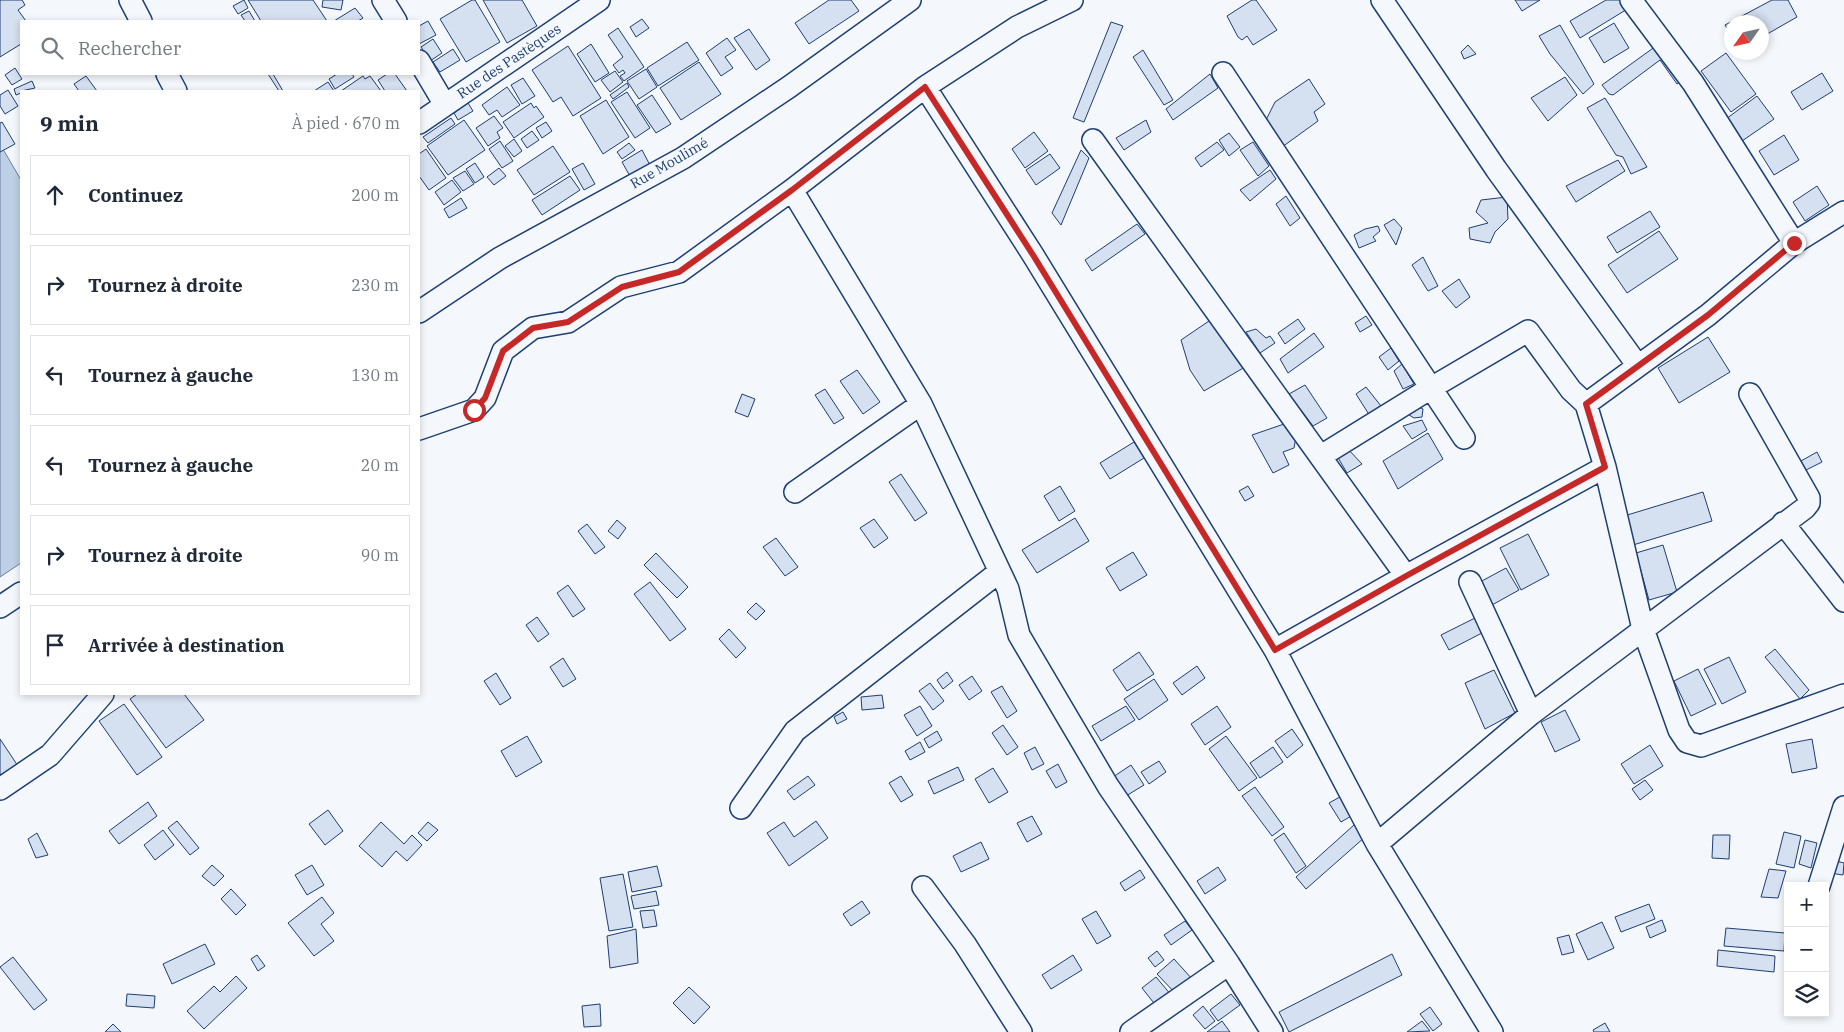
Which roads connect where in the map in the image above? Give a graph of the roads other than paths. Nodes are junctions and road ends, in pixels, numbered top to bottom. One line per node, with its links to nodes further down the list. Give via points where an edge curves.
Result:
1 (130, 0): 8 (street)
2 (383, 0): 9 (street)
3 (598, 0): 15 (street, Rue des Pastèques)
4 (1072, 0): 13 (street, via 1017,27)
5 (1382, 0): 22 (street, via 1496,169)
6 (1631, 0): 20 (street, via 1693,83)
7 (896, 4): 21 (street, Rue Moulimé, via 789,87 683,158 500,258)
8 (140, 20)
9 (395, 20)
10 (420, 63): 15 (street)
11 (1223, 73): 23 (street)
12 (168, 75): 14 (street)
13 (925, 87): 18 (street); 40 (street, via 1033,255)
14 (176, 90)
15 (445, 105): 16 (street, Rue des Pastèques)
16 (420, 122)
17 (1093, 140): 29 (street)
18 (792, 190): 25 (street); 27 (street, via 679,272 622,287 568,322 533,328 503,351 485,398 474,410)
19 (1842, 218): 20 (street)
20 (1794, 243): 22 (street, via 1708,315)
21 (420, 311)
22 (1638, 366): 26 (street)
23 (1431, 388): 26 (street, via 1528,332 1571,390); 28 (street); 29 (street)
24 (1750, 394): 32 (street, via 1809,498 1805,508)
25 (921, 404): 31 (street); 33 (street)
26 (1586, 404): 30 (street)
27 (420, 429)
28 (1464, 438)
29 (1321, 456): 34 (street)
30 (1605, 467): 34 (street); 39 (street)
31 (795, 492)
32 (1783, 523): 37 (street); 39 (street)
33 (999, 572): 46 (street, via 795,731); 50 (street, via 1008,589 1019,635 1108,786)
34 (1406, 576): 40 (street)
35 (1470, 582): 43 (street)
36 (20, 595): 38 (street)
37 (1844, 601)
38 (0, 606)
39 (1643, 629): 42 (street, via 1679,730 1687,742 1701,746); 43 (street)
40 (1275, 650): 47 (street)
41 (102, 695): 44 (street, via 50,755)
42 (1844, 695)
43 (1531, 714): 47 (street)
44 (0, 789)
45 (1844, 807): 48 (street)
46 (741, 808)
47 (1377, 844): 54 (street)
48 (1820, 882)
49 (922, 887): 51 (street, via 965,944)
50 (1229, 964): 52 (street); 53 (street)
51 (1021, 1032)
52 (1131, 1032)
53 (1272, 1032)
54 (1492, 1032)

